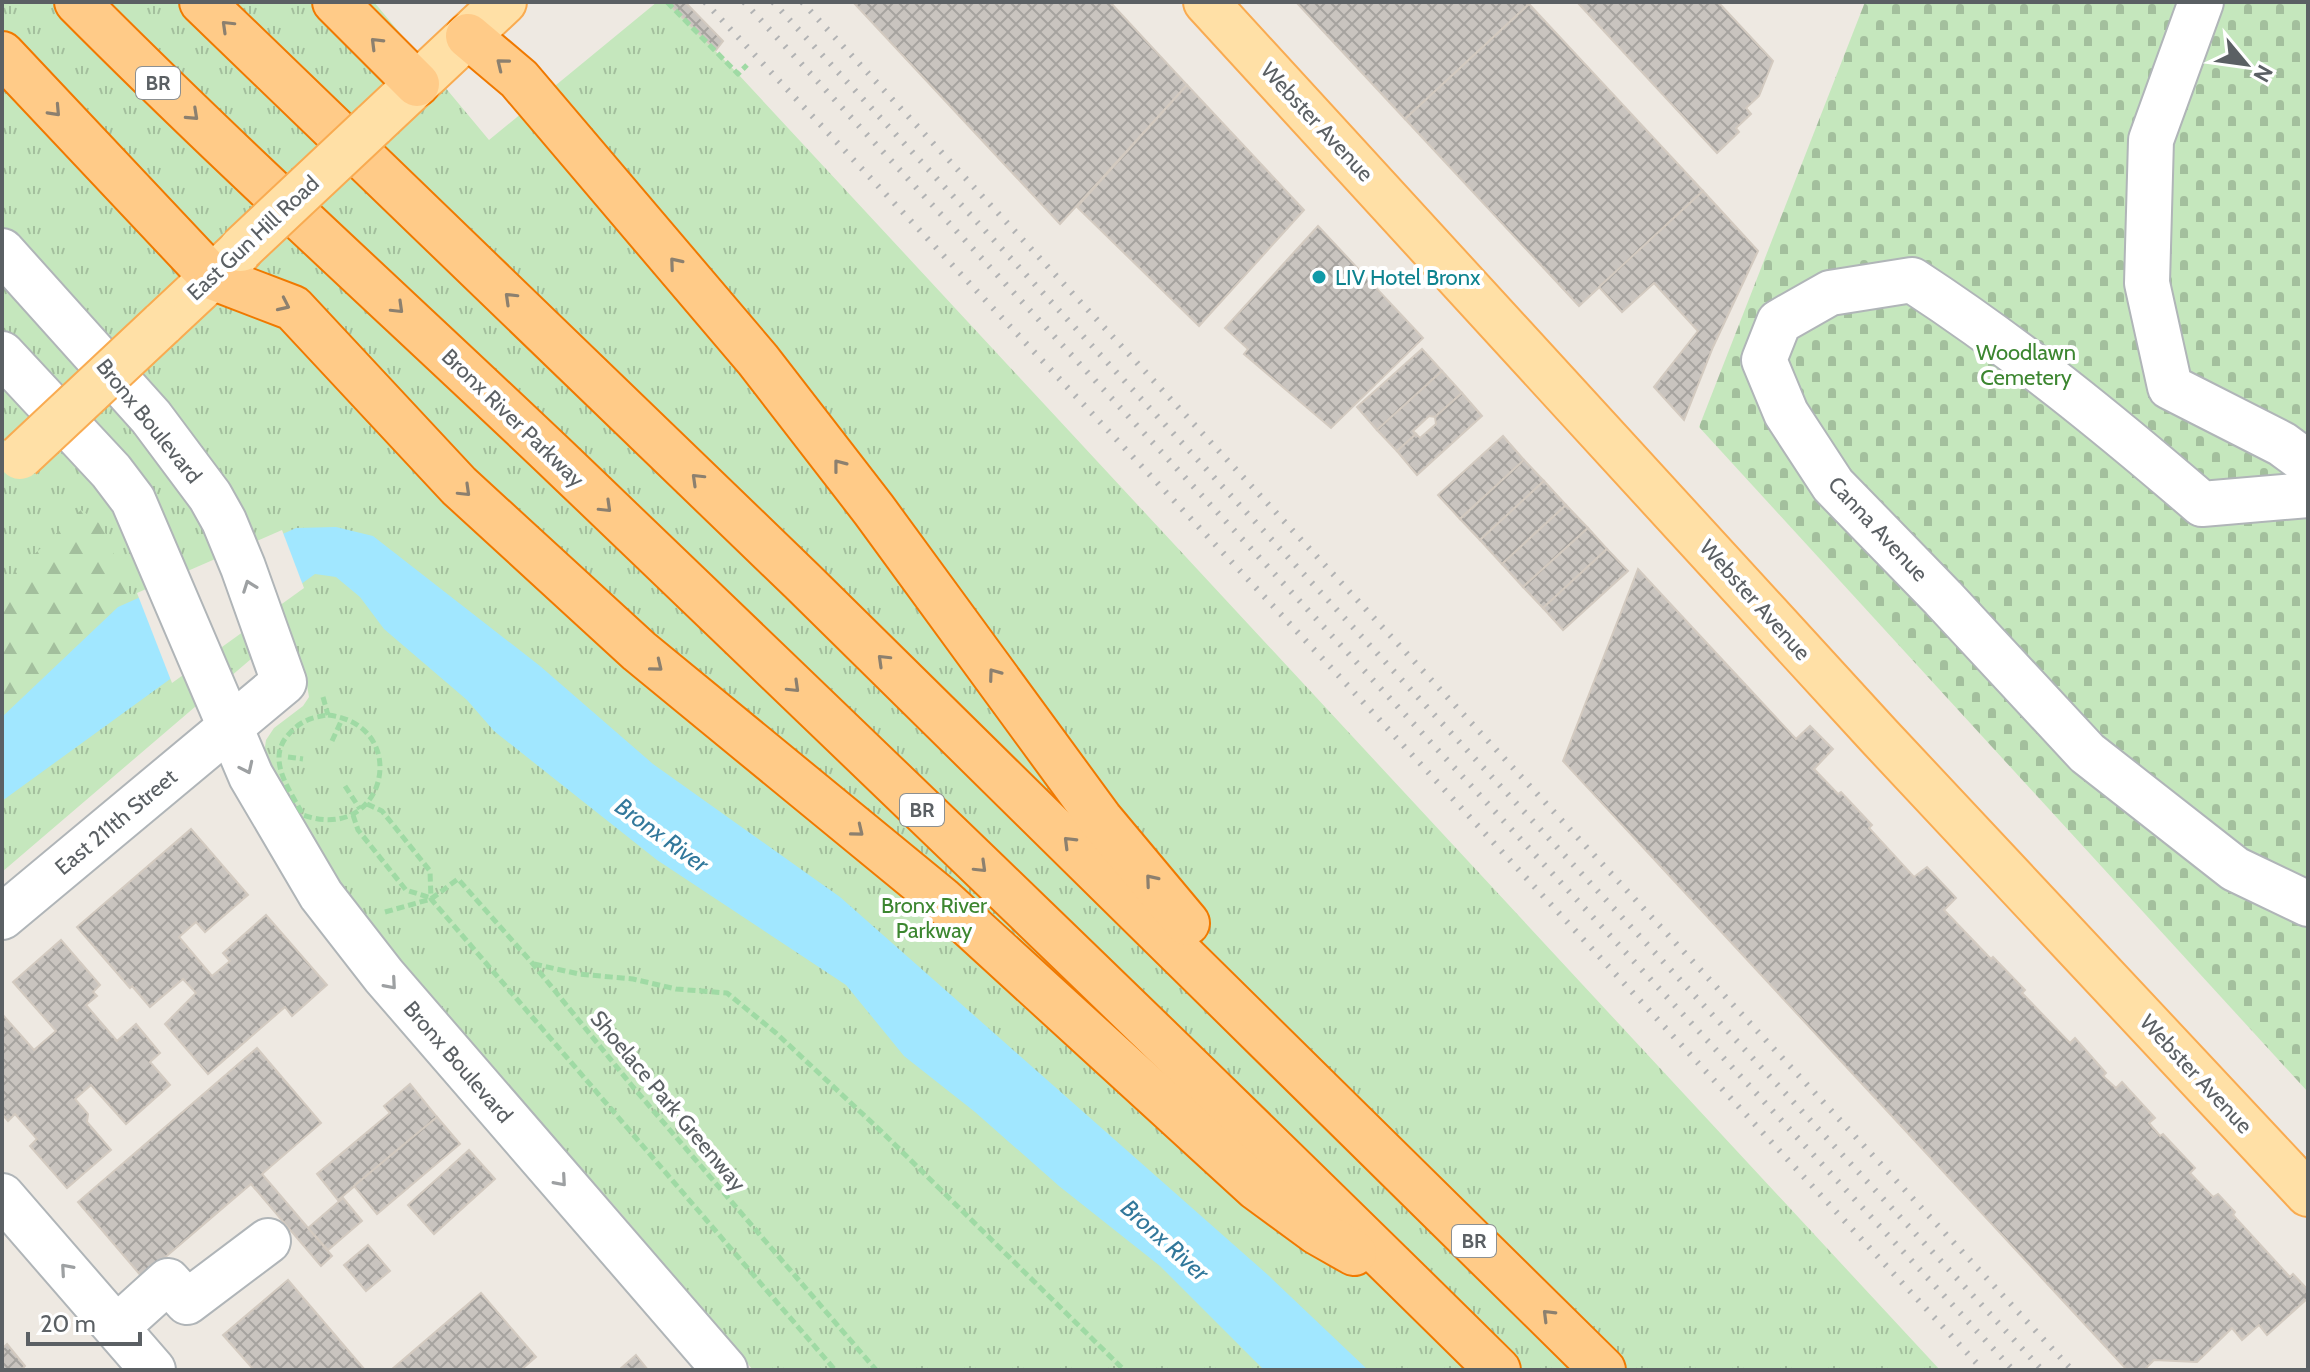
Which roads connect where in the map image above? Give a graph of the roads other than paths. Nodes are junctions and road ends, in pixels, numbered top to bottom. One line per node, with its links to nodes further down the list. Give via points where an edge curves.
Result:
1 (77, 2): 25 (highway, Bronx River Parkway / BR, one-way to 25)
2 (202, 2): 21 (highway, BR, one-way to 2)
3 (335, 2): 9 (highway, one-way to 3)
4 (504, 2): 7 (main road, East Gun Hill Road)
5 (1206, 2): 22 (main road, Webster Avenue, via 1879,736)
6 (2201, 2): 14 (street, via 2151,140 2147,283 2170,387 2282,444)
7 (468, 36): 9 (main road, East Gun Hill Road); 21 (highway, one-way to 7, via 1100,819 758,360 519,79)
8 (2, 54): 10 (highway, one-way to 10)
9 (417, 84): 10 (main road, East Gun Hill Road, bridge)
10 (226, 263): 15 (main road, East Gun Hill Road, bridge); 25 (highway, one-way to 25, via 293,308 459,486 639,651 941,899 1257,1188 1317,1232)
11 (8, 271): 13 (street, Bronx Boulevard, via 151,417)
12 (2, 354): 17 (street, Bronx Boulevard)
13 (182, 456): 17 (street); 18 (street, Bronx Boulevard, one-way to 13, via 284,682 224,521)
14 (2308, 463)
15 (11, 466)
16 (2308, 495): 19 (street, Canna Avenue, via 2202,504 1975,321 1912,280 1830,293 1779,322 1764,360 1786,413 1833,485 2087,753 2235,869)
17 (133, 500): 18 (street, Bronx Boulevard)
18 (229, 728): 20 (street, East 211th Street); 28 (street, Bronx Boulevard, one-way to 28, via 287,840 357,943)
19 (2308, 904)
20 (2, 917)
21 (1344, 1113): 30 (highway, BR, one-way to 21)
22 (2308, 1194)
23 (2, 1196): 26 (street, one-way to 23)
24 (268, 1241): 26 (street, via 187,1302 168,1281)
25 (1418, 1291): 29 (highway, Bronx River Parkway / BR)
26 (117, 1327): 27 (street)
27 (153, 1370)
28 (725, 1370)
29 (1498, 1370)
30 (1603, 1370)

